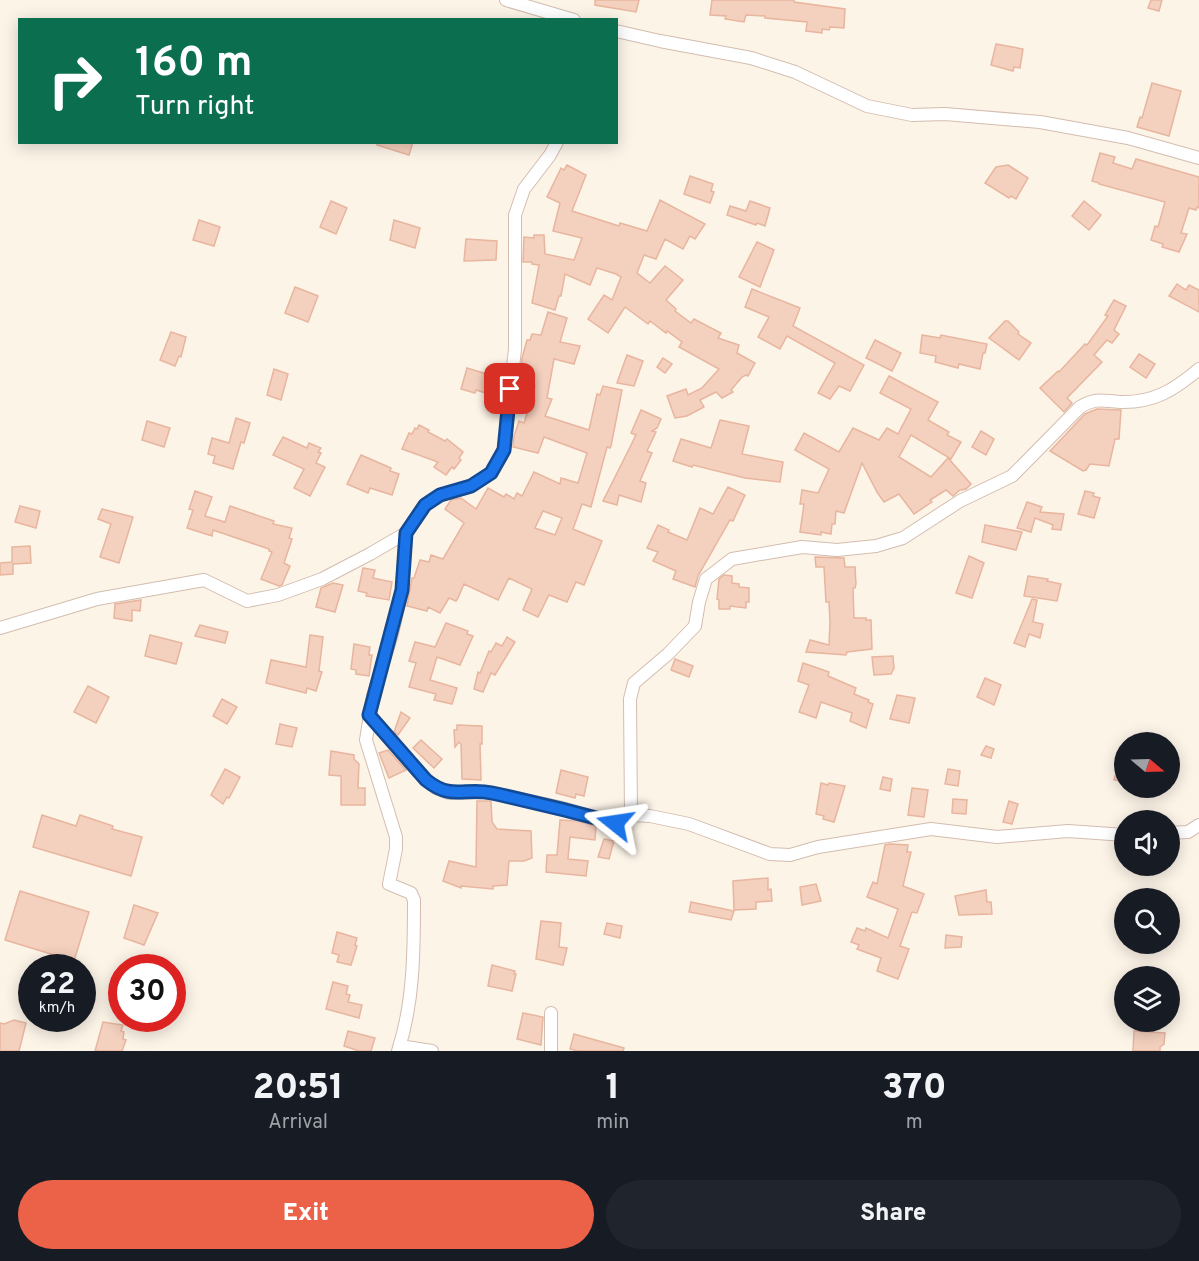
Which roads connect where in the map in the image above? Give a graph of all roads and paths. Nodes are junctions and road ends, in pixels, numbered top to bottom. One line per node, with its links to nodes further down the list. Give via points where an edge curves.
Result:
1 (506, 0): 2 (street)
2 (567, 18)
3 (618, 31): 5 (street, via 751,58 795,72 867,106 912,115 945,114 1040,123 1128,138)
4 (555, 144): 7 (street, via 525,189 515,215 514,349 504,450 491,473 425,505)
5 (1198, 156)
6 (1199, 369): 10 (street, via 1179,386 1154,399 1102,399 1085,404 1012,476 960,501 903,538 876,546 802,547 732,559 716,570 706,579 695,626 634,683 630,699)
7 (406, 533): 8 (street, via 322,579 278,595 247,601 204,580 96,599); 9 (street, via 402,590)
8 (0, 628)
9 (369, 715): 10 (street, via 426,780 449,793 488,792 615,823); 15 (street, via 366,740 396,837 389,884 411,893 414,900 412,979)
10 (631, 815): 13 (street, via 689,824 770,854 790,855 931,829 997,837 1068,831)
11 (1199, 825): 12 (street)
12 (1180, 832)
13 (1114, 833)
14 (551, 1013): 17 (street)
15 (399, 1047): 16 (street)
16 (432, 1051)
17 (551, 1051)

